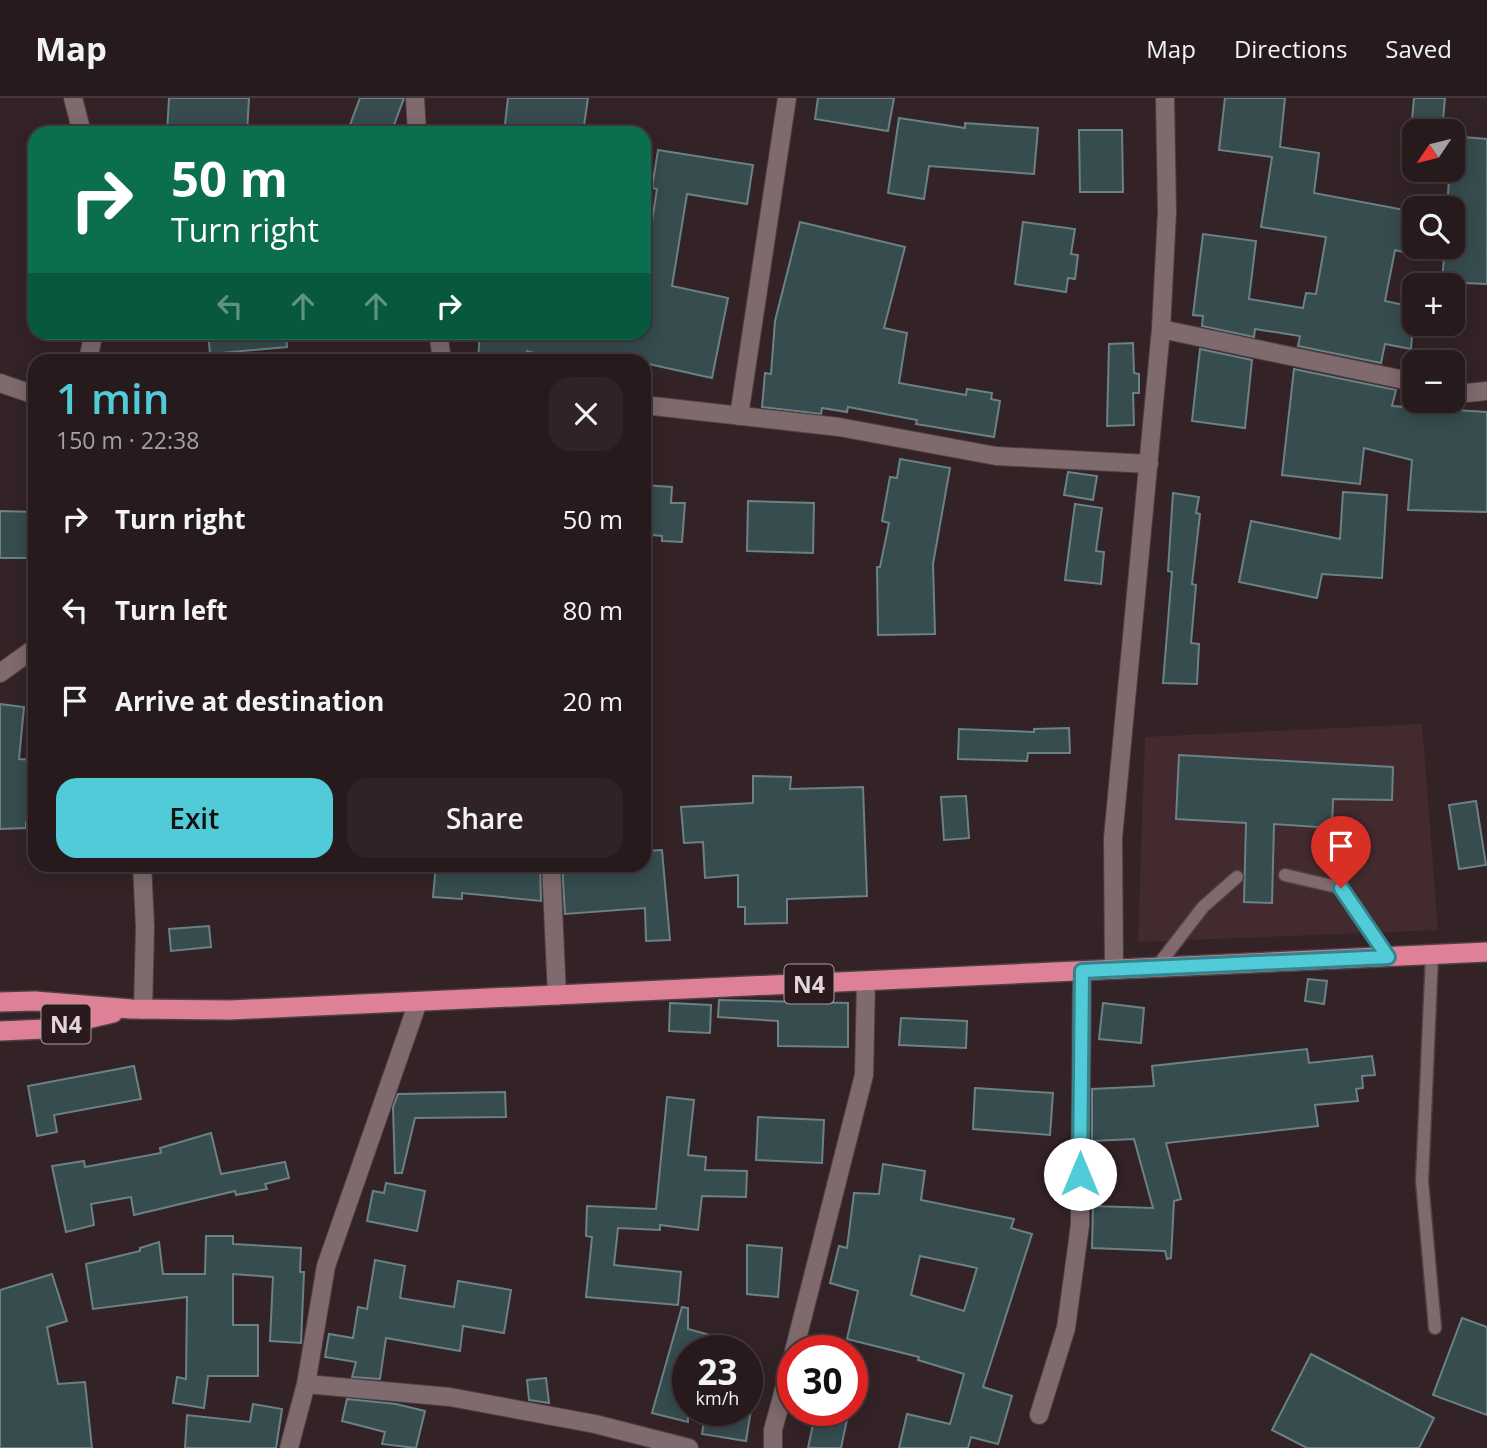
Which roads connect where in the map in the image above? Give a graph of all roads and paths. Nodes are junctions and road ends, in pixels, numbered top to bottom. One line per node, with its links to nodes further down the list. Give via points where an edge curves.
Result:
1 (73, 98): 5 (street)
2 (415, 98): 6 (street)
3 (787, 98): 14 (street)
4 (1166, 98): 7 (street)
5 (80, 126)
6 (417, 126)
7 (1161, 329): 8 (street); 15 (street)
8 (1402, 379)
9 (0, 383): 11 (street)
10 (1487, 391): 12 (street)
11 (28, 393)
12 (1465, 393)
13 (651, 406): 14 (street)
14 (739, 416): 15 (street, via 839,427 996,456)
15 (1149, 464): 26 (street, via 1113,838)
16 (28, 653): 17 (street)
17 (0, 673)
18 (142, 872): 32 (street, via 145,927)
19 (551, 872): 29 (street)
20 (1285, 875): 24 (lane, via 1341,888)
21 (1237, 877): 25 (lane, via 1203,907)
22 (1487, 952): 23 (highway, N4)
23 (1432, 955): 24 (highway, N4); 34 (lane, via 1422,1181)
24 (1388, 957): 25 (highway, N4)
25 (1156, 968): 26 (highway, N4)
26 (1114, 970): 27 (highway, N4)
27 (1082, 971): 28 (highway, N4); 38 (street, via 1080,1225 1066,1328)
28 (866, 981): 29 (highway, N4); 35 (street, via 864,1075)
29 (557, 996): 31 (highway, N4)
30 (0, 1002): 32 (highway, N4)
31 (418, 1002): 32 (highway, N4); 36 (street, via 326,1266)
32 (137, 1009): 33 (highway, N4, via 45,1029)
33 (0, 1031)
34 (1435, 1328)
35 (798, 1335)
36 (306, 1384): 39 (street); 40 (street, via 450,1397 595,1424)
37 (777, 1415): 41 (street)
38 (1039, 1415)
39 (289, 1448)
40 (689, 1448)
41 (773, 1448)

